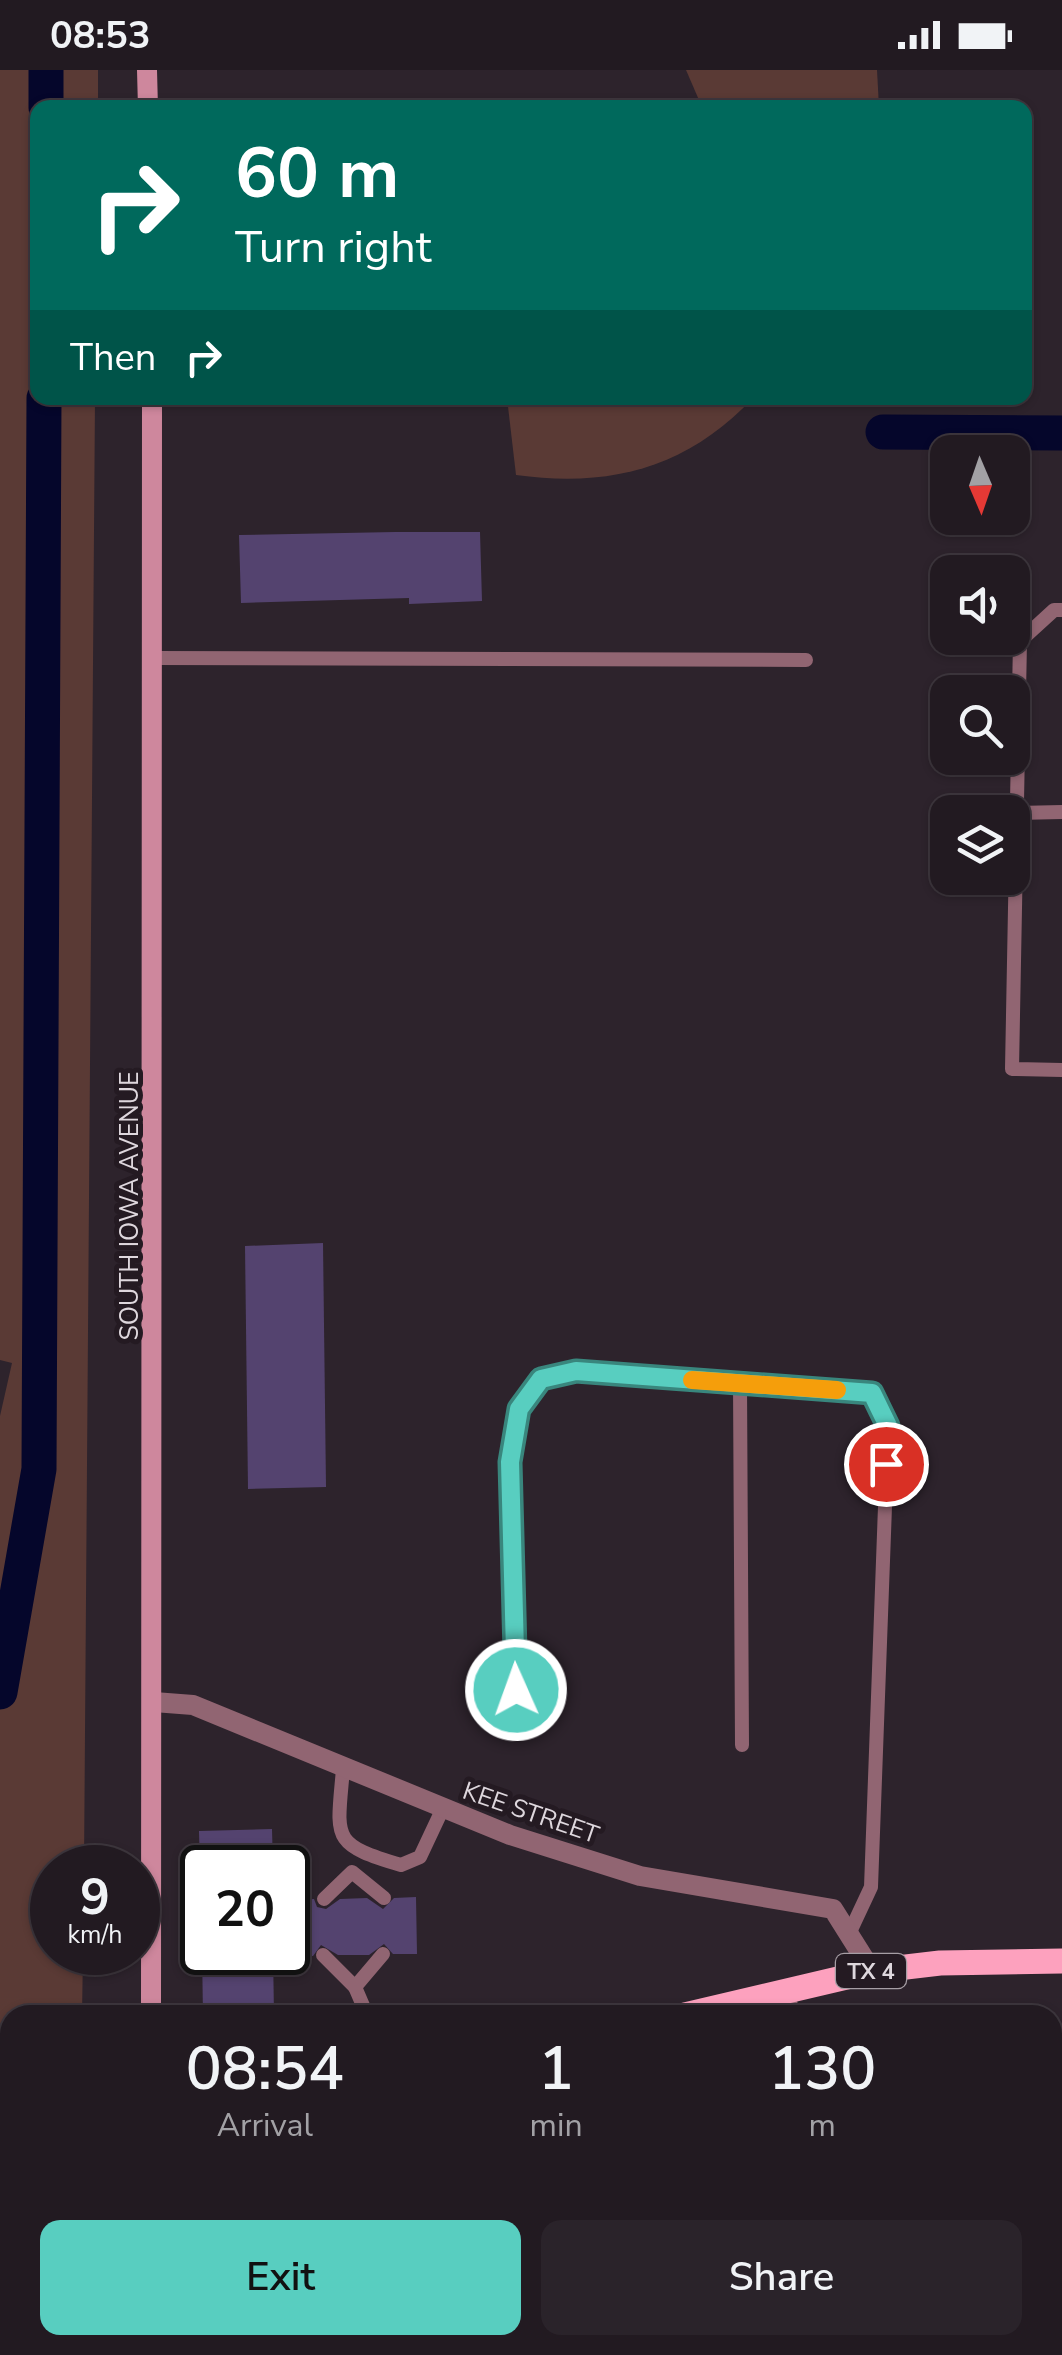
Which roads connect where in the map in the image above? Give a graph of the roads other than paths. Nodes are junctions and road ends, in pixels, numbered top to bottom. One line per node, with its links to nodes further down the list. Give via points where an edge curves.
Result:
1 (147, 70): 2 (street)
2 (148, 100)
3 (152, 405): 5 (street, SOUTH IOWA AVENUE)
4 (1062, 610): 7 (lane, via 1020,641)
5 (154, 658): 6 (lane); 14 (street, SOUTH IOWA AVENUE)
6 (806, 660)
7 (1017, 795)
8 (1062, 812): 9 (lane)
9 (1030, 813)
10 (1015, 895): 11 (lane, via 1012,1069)
11 (1062, 1070)
12 (740, 1383): 13 (lane, via 576,1371 541,1379 519,1409 510,1462); 15 (lane); 22 (lane, via 872,1393 888,1426 871,1887)
13 (516, 1690)
14 (154, 1702): 16 (street, KEE STREET, via 193,1705); 29 (street, SOUTH IOWA AVENUE)
15 (742, 1745)
16 (344, 1769): 17 (street, KEE STREET); 18 (lane, via 338,1829)
17 (443, 1808): 18 (lane, via 420,1857 402,1865); 22 (street, KEE STREET, via 640,1876 834,1909)
18 (353, 1850): 19 (lane)
19 (352, 1872): 20 (lane); 21 (lane)
20 (384, 1898)
21 (324, 1899)
22 (849, 1934): 26 (street, KEE STREET)
23 (384, 1954): 27 (lane)
24 (323, 1955): 27 (lane)
25 (1062, 1961): 26 (main road, TX 4)
26 (872, 1971): 28 (main road, TX 4)
27 (355, 1987): 30 (lane)
28 (791, 2003)
29 (152, 2005)
30 (362, 2005)

